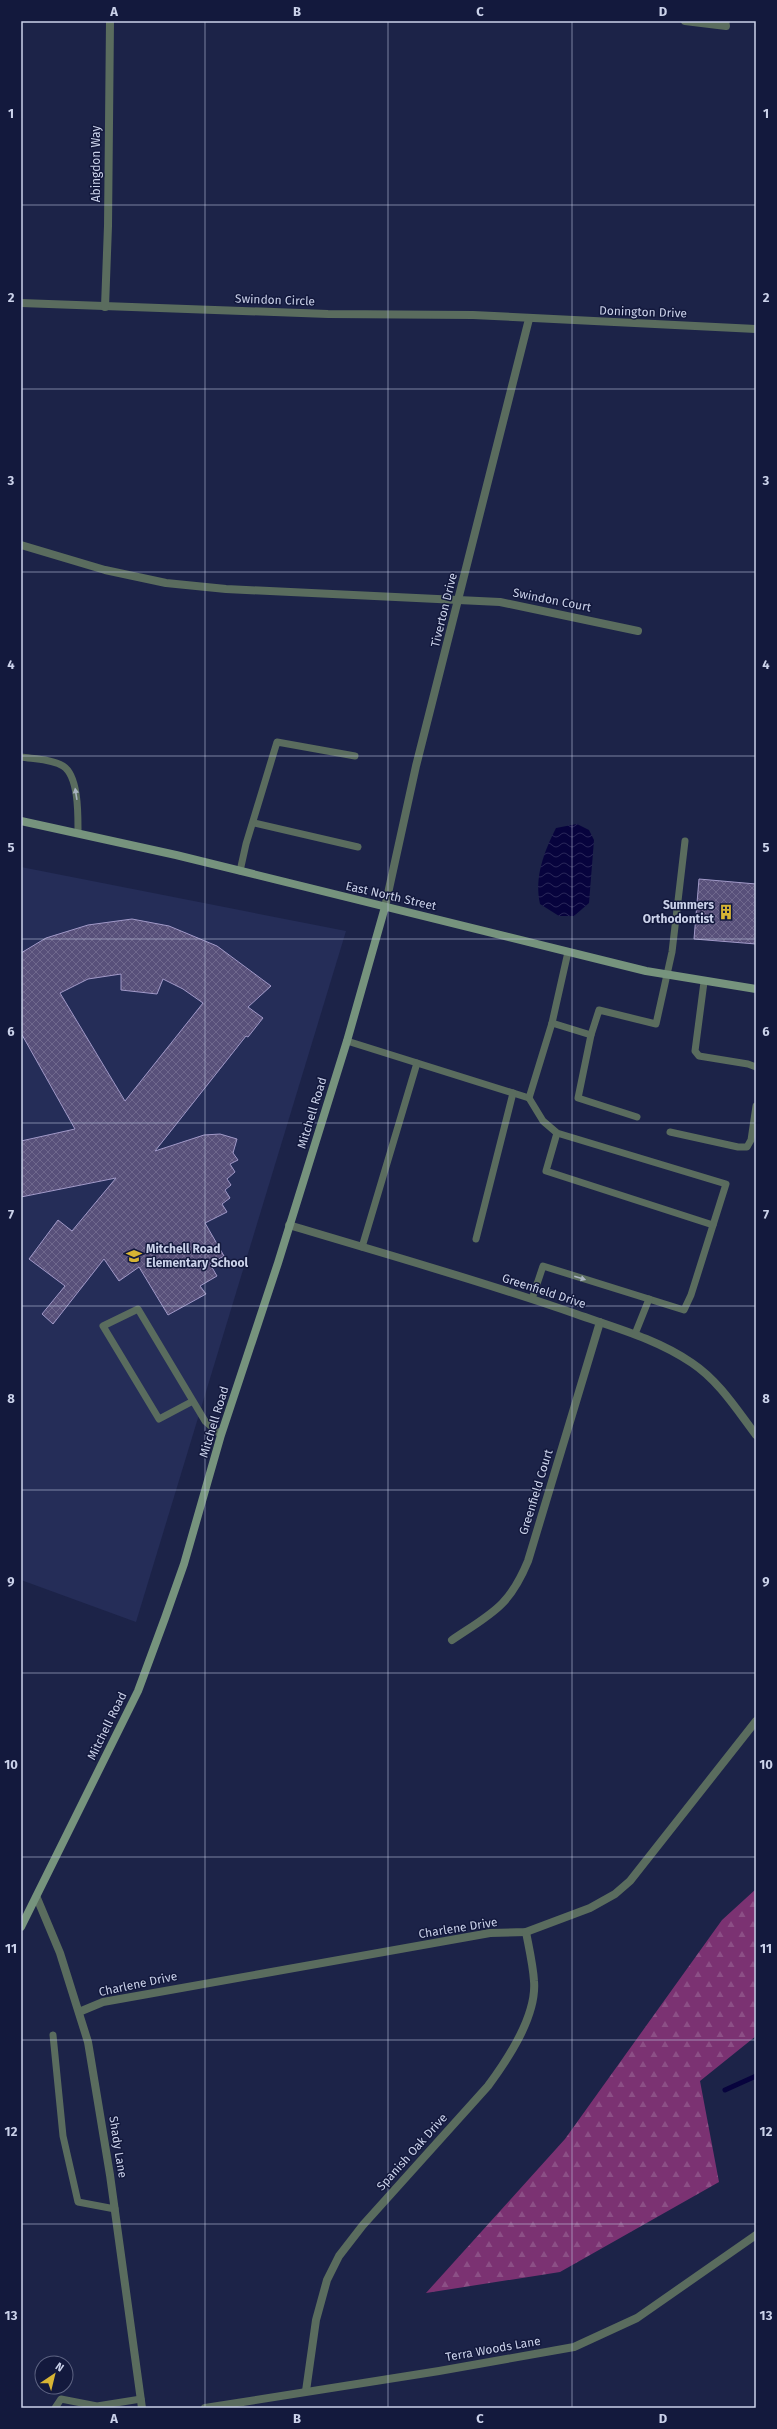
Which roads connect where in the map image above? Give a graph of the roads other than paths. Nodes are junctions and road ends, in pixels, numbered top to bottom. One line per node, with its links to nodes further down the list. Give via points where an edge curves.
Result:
1 (110, 21): 5 (street, Abingdon Way)
2 (685, 21): 3 (street, via 726,26)
3 (725, 21)
4 (21, 303): 5 (street, Swindon Circle)
5 (105, 307): 6 (street, Swindon Circle, via 328,314 473,315)
6 (529, 319): 7 (street, Donington Drive); 9 (street, Tiverton Drive)
7 (756, 328)
8 (21, 545): 9 (street, via 105,570 166,583 226,589)
9 (460, 599): 10 (street, Swindon Court, via 500,602); 19 (street, Tiverton Drive, via 416,766)
10 (638, 631)
11 (355, 756): 14 (lane, via 277,742)
12 (21, 757): 15 (lane, one-way to 12, via 78,807 69,772 53,762)
13 (21, 821): 15 (street, East North Street)
14 (254, 822): 17 (lane); 18 (lane)
15 (78, 833): 18 (street, East North Street)
16 (684, 841): 21 (lane)
17 (358, 847)
18 (240, 872): 19 (street, East North Street)
19 (385, 907): 20 (street, East North Street); 26 (street, Mitchell Road)
20 (568, 952): 21 (street, East North Street); 24 (lane)
21 (668, 975): 22 (street, East North Street); 25 (lane, via 656,1024 599,1010)
22 (704, 982): 23 (street, East North Street); 28 (lane, via 695,1051 699,1056)
23 (756, 989)
24 (552, 1023): 25 (lane); 30 (lane)
25 (591, 1035): 32 (lane, via 578,1098)
26 (347, 1041): 27 (lane); 36 (street, Mitchell Road)
27 (417, 1063): 29 (lane); 38 (lane)
28 (756, 1067)
29 (513, 1093): 30 (lane); 37 (lane)
30 (529, 1098): 33 (lane, via 543,1121)
31 (756, 1106): 34 (lane, via 752,1140 747,1147)
32 (637, 1117)
33 (557, 1132): 35 (lane, via 546,1171); 35 (lane, via 726,1184)
34 (670, 1132)
35 (713, 1224): 40 (lane, via 684,1310)
36 (290, 1225): 38 (street, Greenfield Drive); 44 (street, Mitchell Road)
37 (476, 1239)
38 (362, 1247): 39 (street, Greenfield Drive)
39 (532, 1299): 40 (lane, one-way to 40, via 543,1266); 41 (street, Greenfield Drive)
40 (648, 1299): 42 (lane)
41 (600, 1322): 42 (street, Greenfield Drive); 46 (street, Greenfield Court, via 528,1561 518,1586 498,1609)
42 (635, 1334): 45 (street, Greenfield Drive, via 668,1348 694,1364 724,1392)
43 (193, 1401): 43 (lane, via 138,1309 103,1326 158,1419); 44 (lane, via 205,1421)
44 (221, 1435): 48 (street, Mitchell Road, via 184,1564 138,1690)
45 (756, 1435)
46 (452, 1640)
47 (756, 1721): 50 (street, Charlene Drive, via 630,1881 615,1894 590,1908)
48 (37, 1898): 49 (street, Mitchell Road); 51 (street, Shady Lane, via 60,1953)
49 (21, 1927)
50 (526, 1932): 51 (street, Charlene Drive, via 490,1933 338,1959 103,2002); 55 (street, Spanish Oak Drive, via 534,1982 532,2002 518,2040 505,2064 488,2086 363,2225 339,2256 327,2280 316,2320)
51 (79, 2012): 53 (street, Shady Lane, via 88,2042)
52 (53, 2035): 53 (lane, via 63,2136 78,2202)
53 (115, 2209): 56 (street, Shady Lane)
54 (756, 2236): 55 (street, Terra Woods Lane, via 637,2318 574,2346 439,2371)
55 (306, 2391): 59 (street, Terra Woods Lane)
56 (141, 2399): 57 (lane, via 97,2406 62,2399); 58 (street, Shady Lane)
57 (55, 2408)
58 (142, 2408)
59 (206, 2408)

